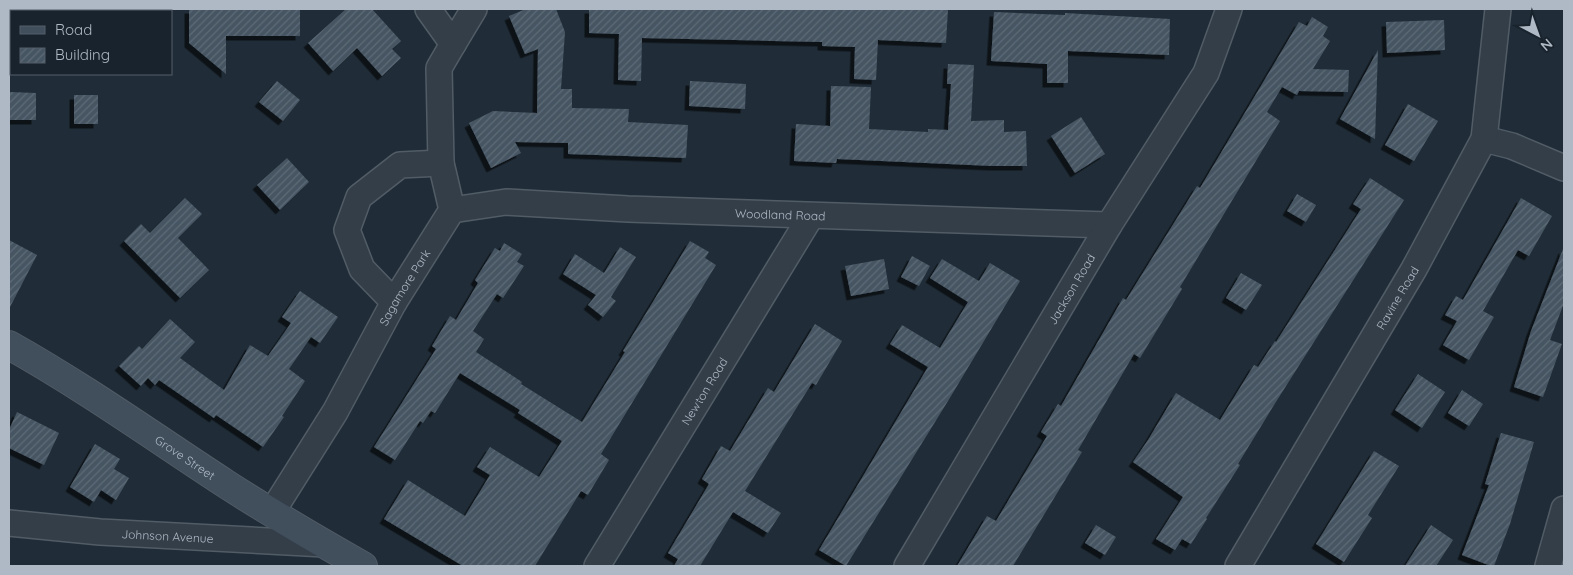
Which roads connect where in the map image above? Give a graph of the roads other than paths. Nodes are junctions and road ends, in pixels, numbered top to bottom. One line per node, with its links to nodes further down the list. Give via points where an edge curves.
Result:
1 (428, 9): 5 (street)
2 (474, 9): 5 (street)
3 (1229, 9): 11 (street, Jackson Road, via 1206,73)
4 (1498, 9): 6 (street, Ravine Road)
5 (453, 44): 7 (street, via 439,68)
6 (1484, 139): 8 (street, via 1512,146); 21 (street, Ravine Road, via 1414,269)
7 (441, 163): 9 (street); 12 (street, via 400,165 359,197 347,230 362,269)
8 (1564, 168)
9 (452, 210): 10 (street, Woodland Road, via 506,202); 12 (street, Sagamore Park)
10 (811, 216): 11 (street, Woodland Road); 19 (street, Newton Road)
11 (1109, 225): 20 (street, Jackson Road)
12 (394, 302): 15 (street, Sagamore Park, via 335,412)
13 (9, 345): 15 (street, Grove Street)
14 (1564, 509): 22 (street)
15 (272, 512): 17 (street, Grove Street)
16 (9, 523): 17 (street, Johnson Avenue, via 100,532)
17 (325, 544): 18 (street, Grove Street)
18 (363, 566)
19 (596, 566)
20 (907, 566)
21 (1238, 566)
22 (1548, 566)

